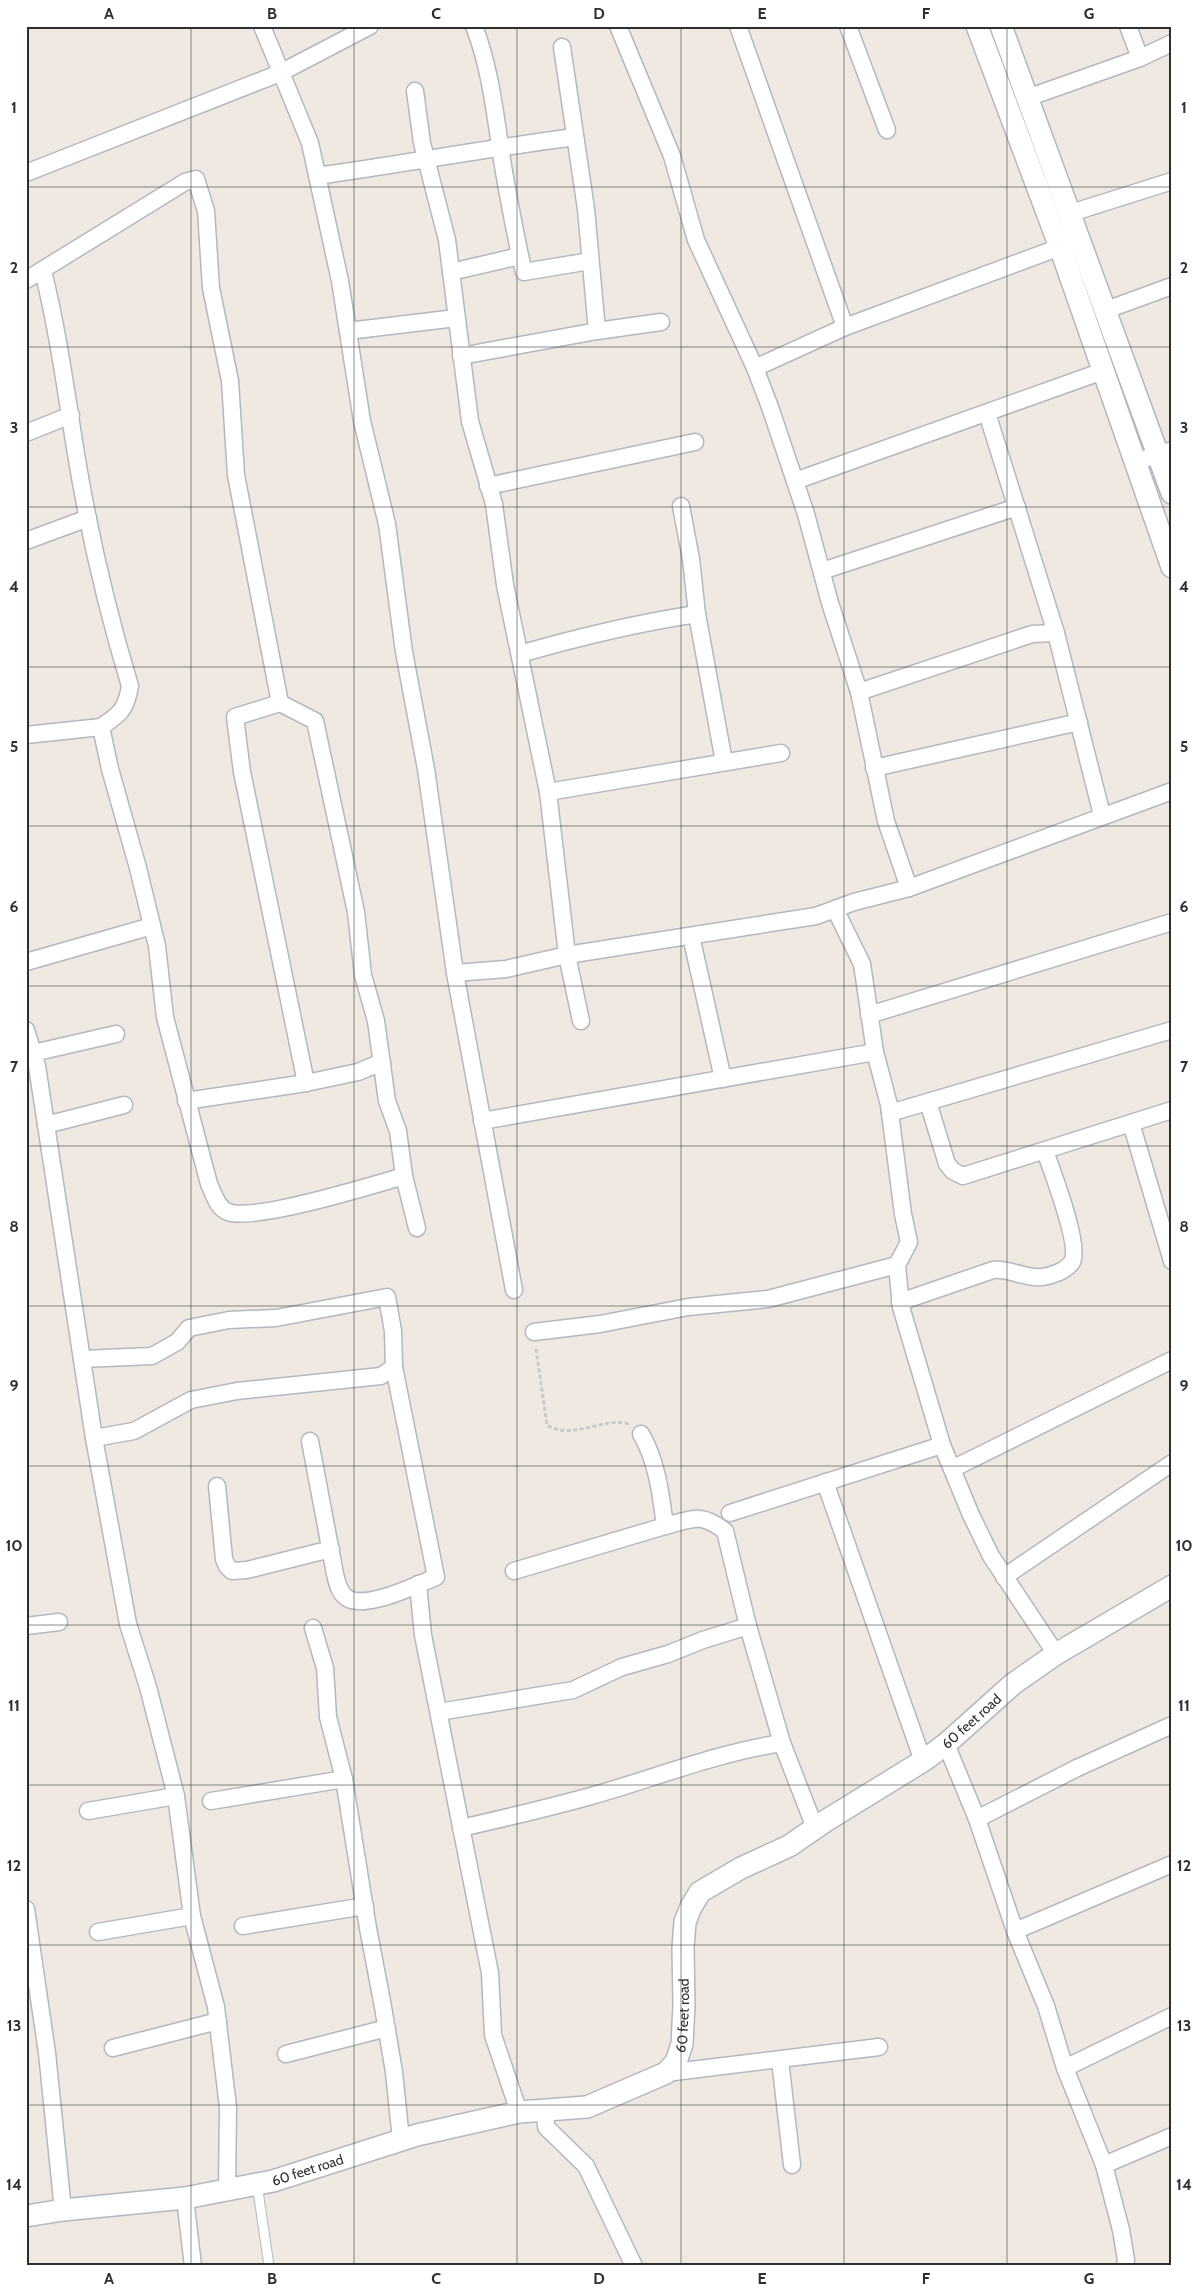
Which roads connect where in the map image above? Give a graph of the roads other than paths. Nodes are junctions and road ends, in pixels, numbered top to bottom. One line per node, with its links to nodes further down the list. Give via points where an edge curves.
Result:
1 (262, 26): 13 (street)
2 (370, 26): 13 (street)
3 (474, 26): 18 (street, via 494,98)
4 (618, 26): 38 (street, via 672,156 696,240)
5 (738, 26): 34 (street)
6 (848, 26): 16 (street)
7 (978, 26): 24 (street)
8 (1000, 26): 15 (street)
9 (1128, 26): 12 (street)
10 (1172, 43): 12 (street)
11 (562, 47): 17 (street)
12 (1140, 58): 15 (street)
13 (280, 73): 20 (street); 21 (street, via 310,143)
14 (415, 91): 19 (street)
15 (1027, 98): 23 (street)
16 (887, 130)
17 (575, 136): 18 (street); 26 (street)
18 (500, 147): 19 (street); 25 (street)
19 (427, 161): 21 (street); 28 (street, via 447,240)
20 (26, 174)
21 (317, 176): 35 (street)
22 (1172, 181): 23 (street)
23 (1070, 213): 31 (street)
24 (1060, 247): 34 (street); 39 (street)
25 (520, 256): 26 (street, via 524,272); 28 (street)
26 (590, 261): 36 (street)
27 (42, 271): 29 (street); 41 (street, via 53,312); 59 (street, via 185,182 196,179 206,211 211,288 230,381 236,475)
28 (451, 272): 32 (street)
29 (26, 280)
30 (1172, 286): 31 (street)
31 (1106, 310): 44 (street)
32 (456, 318): 35 (street); 37 (street)
33 (662, 322): 36 (street)
34 (845, 326): 38 (street)
35 (348, 331): 76 (street, via 362,421 387,524)
36 (597, 331): 37 (street)
37 (461, 356): 47 (street, via 470,421)
38 (755, 368): 46 (street)
39 (1103, 371): 40 (street); 45 (street)
40 (987, 413): 46 (street); 50 (street)
41 (71, 415): 42 (street); 51 (street)
42 (26, 433)
43 (695, 442): 47 (street)
44 (1165, 452): 45 (street); 48 (street)
45 (1135, 462): 53 (street)
46 (795, 481): 54 (street)
47 (488, 486): 57 (street, via 494,504 505,584)
48 (1172, 493)
49 (681, 506): 55 (street)
50 (1017, 507): 54 (street); 56 (street)
51 (88, 518): 52 (street); 61 (street, via 100,580 130,686 127,703 120,714)
52 (26, 541)
53 (1172, 568)
54 (822, 571): 58 (street)
55 (697, 614): 57 (street, via 573,638); 64 (street)
56 (1056, 633): 58 (street, via 1022,636); 60 (street)
57 (520, 654): 66 (street)
58 (859, 692): 65 (street)
59 (280, 704): 84 (street, via 315,721 356,912 363,975 376,1022); 86 (street, via 235,717 242,772)
60 (1079, 722): 65 (street); 68 (street)
61 (101, 727): 62 (street); 72 (street)
62 (26, 735)
63 (781, 753): 64 (street)
64 (724, 762): 66 (street)
65 (874, 768): 69 (street, via 886,821)
66 (548, 792): 74 (street)
67 (1172, 792): 68 (street)
68 (1102, 816): 69 (street)
69 (909, 888): 70 (street)
70 (835, 909): 73 (street, via 816,916); 77 (street, via 862,964)
71 (1172, 922): 77 (street)
72 (152, 926): 75 (street); 87 (street, via 165,1017)
73 (691, 936): 74 (street); 85 (street)
74 (567, 955): 76 (street, via 506,969); 78 (street)
75 (26, 962)
76 (455, 973): 92 (street)
77 (869, 1015): 82 (street)
78 (581, 1021)
79 (26, 1030): 83 (street)
80 (1172, 1030): 88 (street)
81 (116, 1034): 83 (street)
82 (874, 1052): 85 (street); 91 (street)
83 (32, 1062): 94 (street)
84 (382, 1062): 86 (street, via 358,1072); 96 (street)
85 (723, 1079): 92 (street)
86 (306, 1083): 87 (street)
87 (186, 1101): 96 (street, via 209,1184 218,1204 228,1212 273,1210)
88 (928, 1102): 91 (street); 95 (street, via 947,1164 963,1176)
89 (124, 1105): 94 (street)
90 (1172, 1110): 93 (street)
91 (890, 1113): 99 (street, via 909,1242)
92 (482, 1121): 100 (street)
93 (1131, 1123): 95 (street); 98 (street)
94 (46, 1125): 103 (street)
95 (1046, 1151): 101 (street, via 1075,1251 1066,1268 1042,1277 993,1270)
96 (404, 1176): 97 (street)
97 (417, 1228)
98 (1172, 1261)
99 (897, 1265): 101 (street); 102 (street, via 768,1299 688,1307 600,1324)
100 (514, 1290)
101 (900, 1302): 109 (street)
102 (534, 1332)
103 (82, 1358): 105 (street, via 152,1356 177,1342 189,1328 229,1320 276,1318 388,1297); 107 (street)
104 (1172, 1360): 111 (street)
105 (394, 1367): 107 (street, via 372,1377 238,1391 191,1400 134,1431); 119 (street, via 436,1577)
106 (641, 1434): 115 (street, via 651,1456)
107 (94, 1438): 132 (street, via 128,1624 148,1686)
108 (310, 1440): 116 (street)
109 (942, 1445): 111 (street); 112 (street)
110 (1172, 1462): 118 (street)
111 (952, 1469): 118 (street, via 971,1515)
112 (825, 1482): 114 (street); 130 (street)
113 (217, 1486): 116 (street, via 224,1559 232,1571)
114 (730, 1513)
115 (666, 1526): 117 (street); 123 (street, via 700,1517 725,1531)
116 (331, 1549): 119 (street, via 340,1589 356,1602 372,1601)
117 (514, 1571)
118 (1004, 1577): 125 (street)
119 (418, 1584): 126 (street, via 423,1635)
120 (1172, 1586): 125 (street, 60 feet road)
121 (59, 1622): 122 (street)
122 (26, 1626)
123 (748, 1626): 126 (street, via 622,1667 573,1690); 128 (street)
124 (313, 1628): 131 (street, via 325,1668 328,1717)
125 (1056, 1654): 129 (street, 60 feet road, via 1013,1684)
126 (439, 1712): 136 (street)
127 (1172, 1725): 135 (street, via 1077,1768)
128 (782, 1743): 136 (street, via 752,1748 591,1796); 137 (street)
129 (946, 1744): 130 (street, 60 feet road); 135 (street)
130 (923, 1762): 137 (street, 60 feet road)
131 (344, 1779): 133 (street); 139 (street)
132 (176, 1796): 134 (street); 141 (street)
133 (211, 1801)
134 (88, 1811)
135 (977, 1819): 143 (street)
136 (462, 1828): 155 (street, via 490,1973 493,2035)
137 (815, 1828): 153 (street, 60 feet road, via 789,1846 700,1892 685,1922 682,2044 676,2062)
138 (1172, 1864): 143 (street)
139 (365, 1906): 142 (street); 147 (street)
140 (26, 1909): 163 (street, via 48,2053)
141 (192, 1916): 144 (street); 146 (street)
142 (243, 1926)
143 (1015, 1931): 152 (street, via 1046,2006)
144 (98, 1932)
145 (1172, 2016): 152 (street)
146 (218, 2021): 149 (street); 161 (street, via 228,2107)
147 (387, 2028): 150 (street); 157 (street)
148 (879, 2047): 151 (street)
149 (113, 2048)
150 (286, 2054)
151 (780, 2060): 153 (street); 158 (street)
152 (1064, 2068): 159 (street)
153 (666, 2074): 154 (street, 60 feet road, via 586,2107)
154 (544, 2110): 155 (street, 60 feet road); 167 (street, via 546,2127 586,2166)
155 (519, 2112): 157 (street, 60 feet road)
156 (1172, 2136): 159 (street)
157 (401, 2140): 160 (street, 60 feet road)
158 (792, 2165)
159 (1104, 2165): 168 (street, via 1121,2230)
160 (256, 2184): 161 (street, 60 feet road); 166 (lane)
161 (227, 2190): 162 (street, 60 feet road)
162 (184, 2198): 163 (street, 60 feet road); 165 (street)
163 (63, 2210): 164 (street, 60 feet road)
164 (26, 2216)
165 (193, 2266)
166 (269, 2266)
167 (634, 2266)
168 (1125, 2266)

